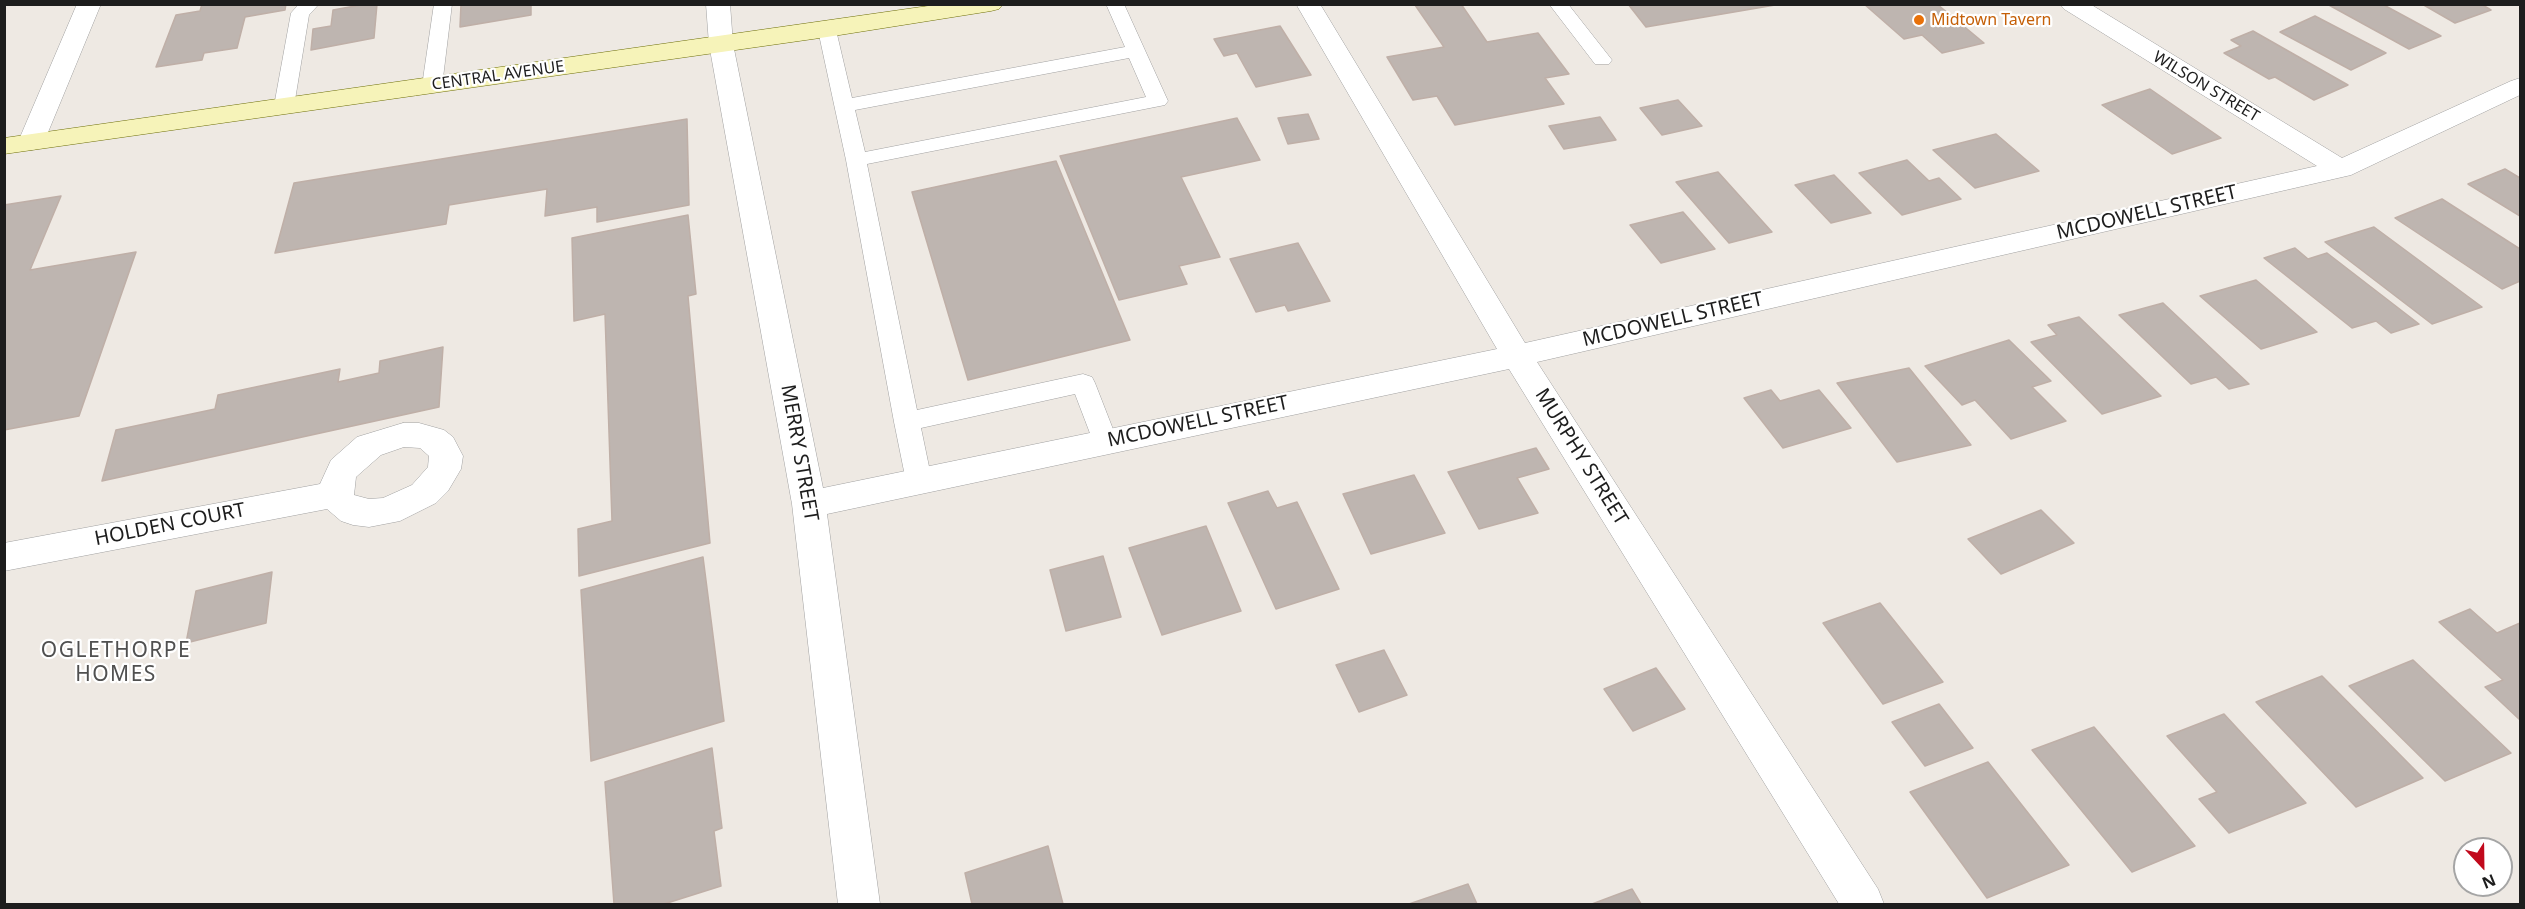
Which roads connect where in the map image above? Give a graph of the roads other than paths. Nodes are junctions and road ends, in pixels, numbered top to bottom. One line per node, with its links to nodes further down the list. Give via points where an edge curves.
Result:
1 (89, 4): 18 (street)
2 (310, 4): 16 (lane, via 300,13)
3 (443, 4): 14 (lane)
4 (718, 4): 11 (street, MERRY STREET)
5 (991, 4): 10 (main road, CENTRAL AVENUE)
6 (1115, 4): 12 (lane)
7 (1308, 4): 22 (street, MURPHY STREET)
8 (1558, 4): 13 (lane)
9 (2072, 4): 21 (street, WILSON STREET)
10 (827, 30): 11 (main road, CENTRAL AVENUE); 17 (lane)
11 (721, 44): 14 (main road, CENTRAL AVENUE); 27 (street, MERRY STREET)
12 (1136, 51): 17 (lane); 20 (lane, via 1158,101)
13 (1602, 60)
14 (432, 86): 16 (main road, CENTRAL AVENUE)
15 (2520, 86): 21 (street, MCDOWELL STREET)
16 (284, 106): 18 (main road, CENTRAL AVENUE)
17 (844, 106): 20 (lane)
18 (31, 142): 19 (main road, CENTRAL AVENUE)
19 (4, 146)
20 (856, 160): 23 (lane)
21 (2341, 169): 22 (street, MCDOWELL STREET)
22 (1516, 356): 24 (street, MCDOWELL STREET); 30 (street, MURPHY STREET)
23 (906, 422): 24 (lane, via 1083,383); 25 (lane)
24 (1105, 442): 25 (street, MCDOWELL STREET)
25 (919, 481): 27 (street, MCDOWELL STREET)
26 (336, 494): 28 (street, HOLDEN COURT)
27 (809, 504): 29 (street, MERRY STREET)
28 (4, 557)
29 (859, 904)
30 (1863, 904)

